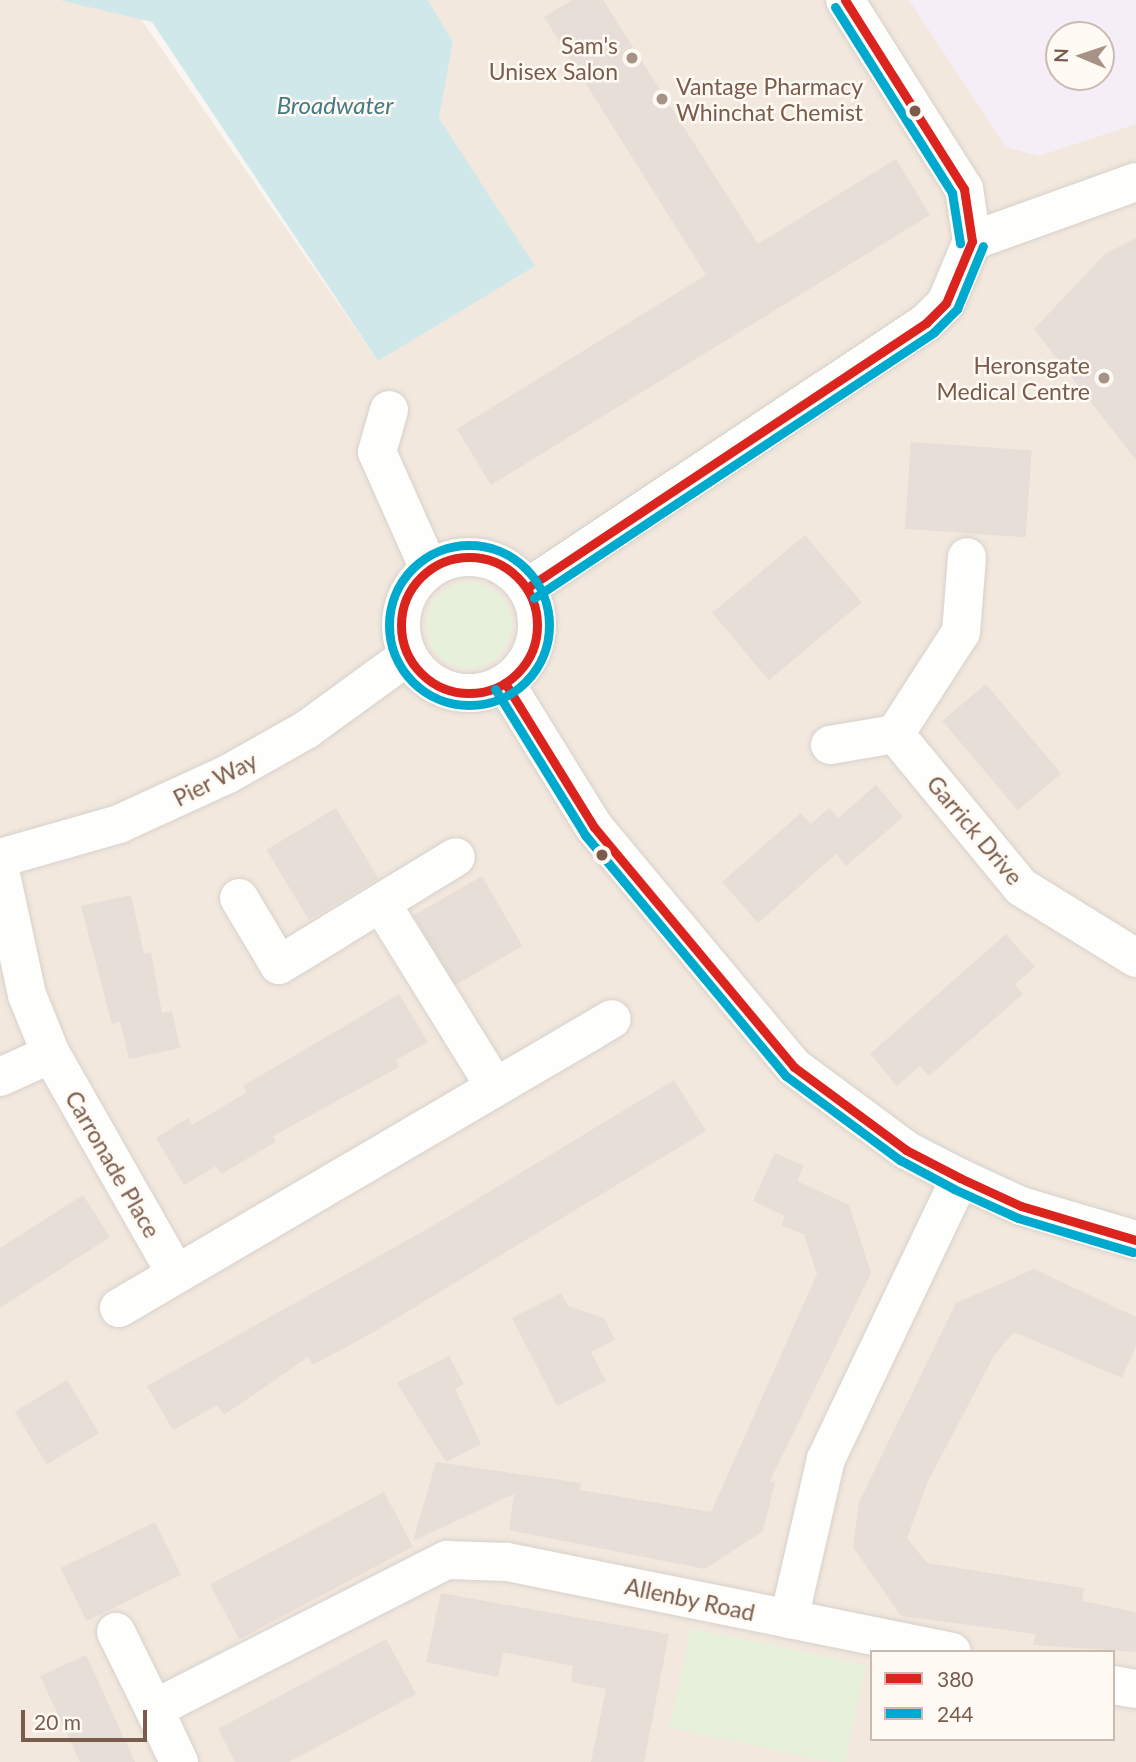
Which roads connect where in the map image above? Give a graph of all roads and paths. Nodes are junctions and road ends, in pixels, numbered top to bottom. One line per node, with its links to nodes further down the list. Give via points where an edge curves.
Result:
1 (845, 0): 3 (street, via 964,189)
2 (1136, 182): 3 (street)
3 (972, 241): 7 (street, via 946,303 926,323)
4 (388, 410): 6 (street, via 377,452)
5 (967, 557): 10 (street, via 961,632)
6 (429, 569): 7 (street, via 449,559 493,560); 8 (street, via 403,608)
7 (527, 588): 9 (street, via 535,608 533,650)
8 (408, 656): 9 (street, via 440,687 461,693); 12 (street, Pier Way, via 306,730 217,779 118,824)
9 (505, 683): 22 (street, via 594,827 738,1007 794,1067 855,1116)
10 (895, 734): 11 (street); 17 (street, Garrick Drive, via 1021,887)
11 (830, 745)
12 (0, 858)
13 (456, 858): 16 (street)
14 (0, 870): 19 (street, Carronade Place, via 27,995)
15 (239, 898): 16 (street, via 279,965)
16 (381, 903): 21 (street)
17 (1136, 958)
18 (612, 1019): 21 (street)
19 (51, 1054): 20 (street); 24 (street, Carronade Place)
20 (0, 1077)
21 (495, 1087): 24 (street)
22 (960, 1178): 23 (street, via 1021,1206); 26 (street, via 826,1459)
23 (1136, 1240)
24 (176, 1275): 25 (street)
25 (119, 1308)
26 (789, 1619): 28 (street, Allenby Road); 31 (street, Allenby Road, via 516,1563 447,1560)
27 (116, 1632): 31 (street)
28 (942, 1650)
29 (1115, 1685): 30 (street)
30 (1136, 1689)
31 (154, 1709): 32 (street)
32 (179, 1762)

